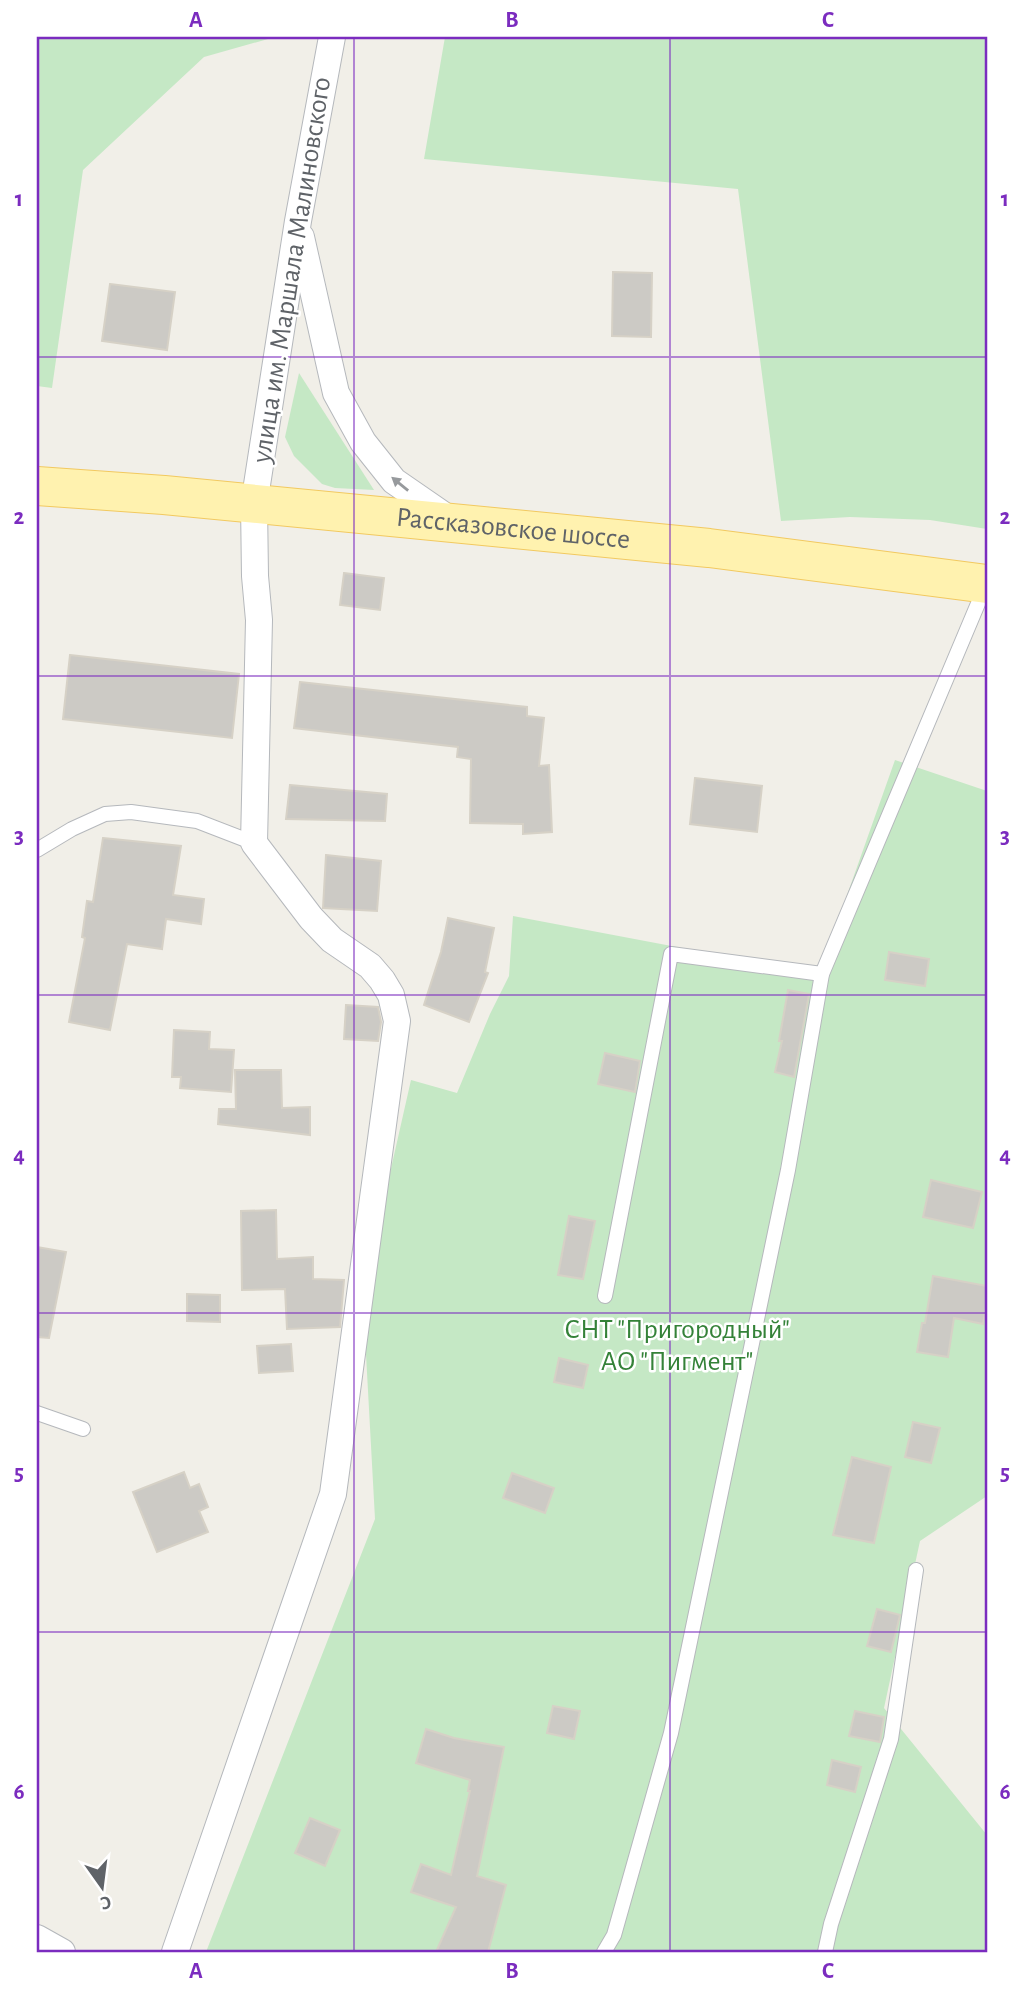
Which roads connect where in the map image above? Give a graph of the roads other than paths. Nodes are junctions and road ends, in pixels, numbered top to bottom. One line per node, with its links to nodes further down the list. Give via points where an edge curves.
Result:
1 (332, 37): 2 (street, улица им. Маршала Малиновского)
2 (298, 221): 4 (street, улица им. Маршала Малиновского); 5 (street, one-way to 2, via 394,481 363,442 336,393)
3 (37, 486): 4 (main road, Рассказовское шоссе)
4 (254, 504): 5 (main road, Рассказовское шоссе); 7 (street, улица им. Маршала Малиновского, via 259,620)
5 (455, 524): 6 (main road, Рассказовское шоссе, via 709,548)
6 (987, 584): 9 (lane)
7 (254, 843): 8 (lane, via 197,821 131,811 105,814); 16 (street, via 311,918 382,980 397,1021 333,1494)
8 (37, 850)
9 (822, 974): 10 (lane, via 671,954); 17 (lane, via 788,1170 671,1733 614,1935)
10 (605, 1296)
11 (37, 1413): 12 (lane)
12 (83, 1429)
13 (916, 1570): 18 (lane, via 891,1739)
14 (37, 1938): 15 (street)
15 (62, 1952)
16 (174, 1952)
17 (604, 1952)
18 (825, 1952)

